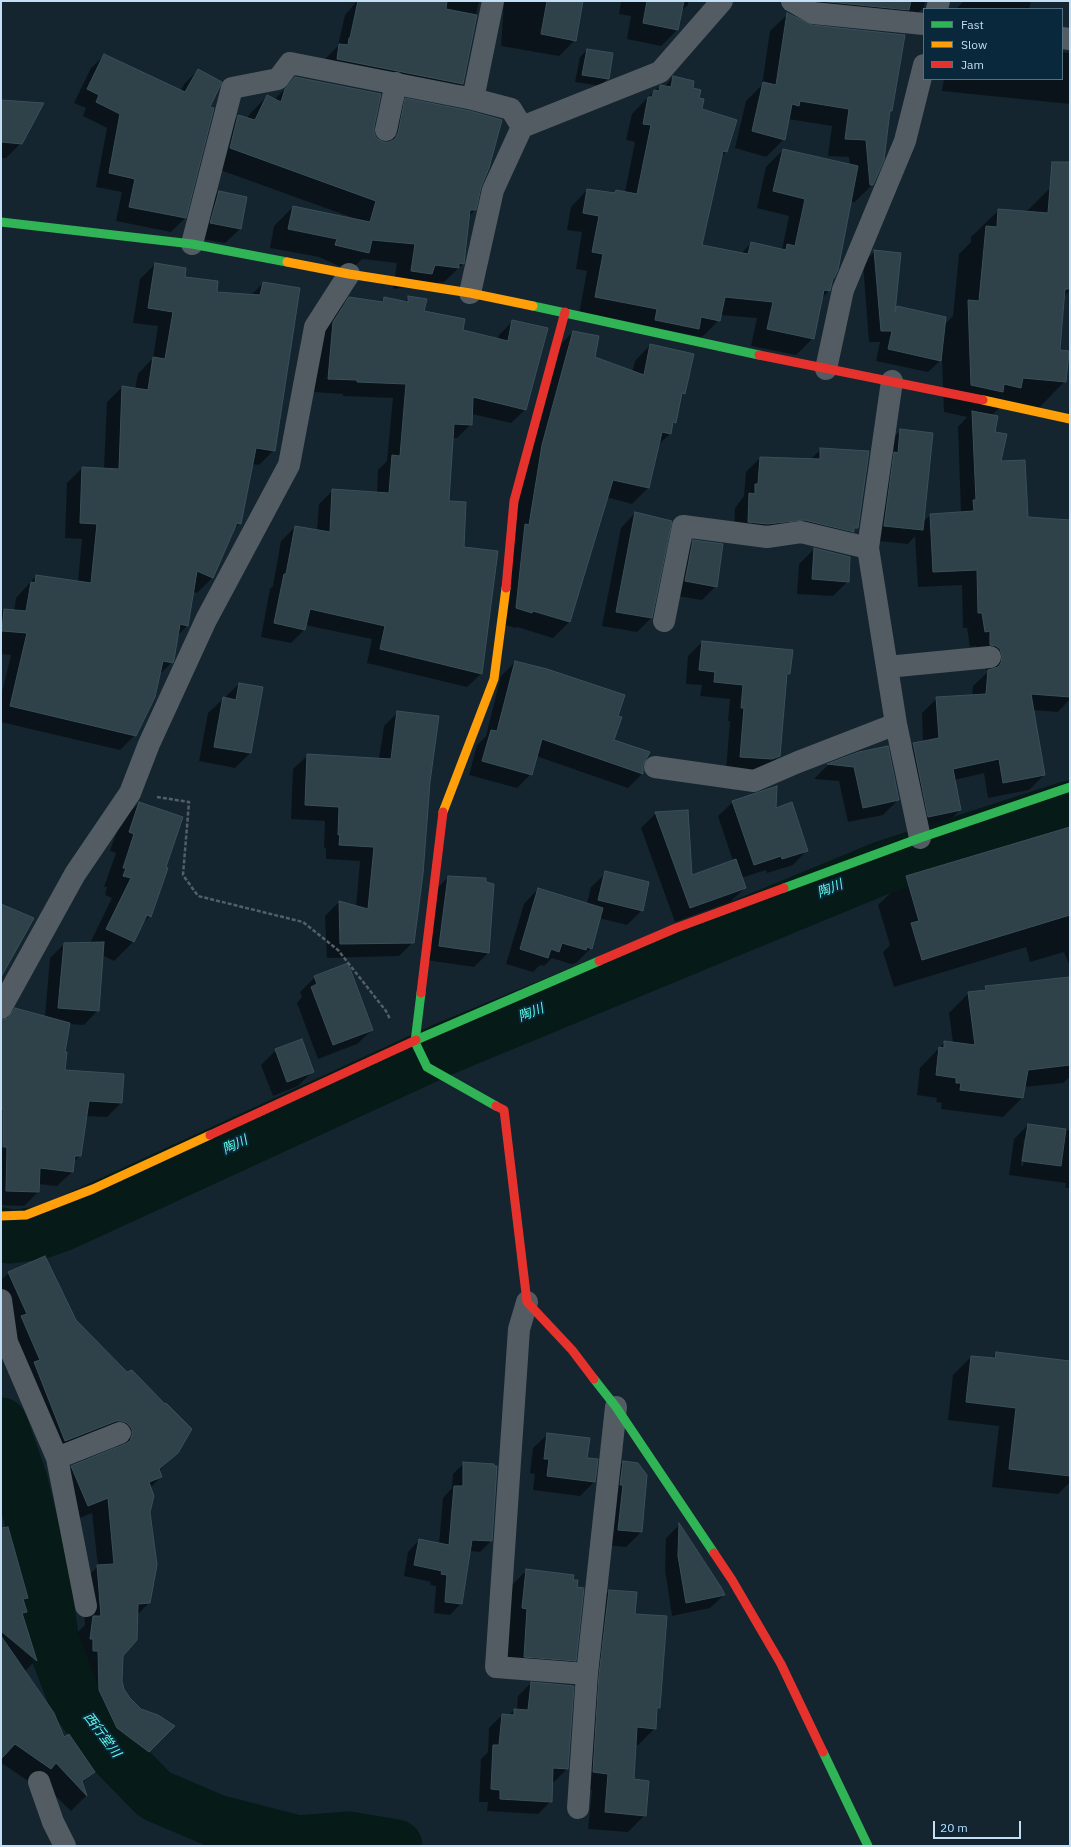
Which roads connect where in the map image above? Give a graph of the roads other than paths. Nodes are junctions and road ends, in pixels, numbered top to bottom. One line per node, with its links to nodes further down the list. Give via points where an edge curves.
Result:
1 (493, 1): 7 (street)
2 (722, 1): 8 (street, via 660,72)
3 (792, 1): 4 (street, via 813,13)
4 (923, 24)
5 (923, 70): 15 (street, via 905,141 843,290)
6 (396, 83): 7 (street); 9 (street); 11 (street, via 290,63 278,79 232,88)
7 (473, 99): 8 (street, via 511,109)
8 (522, 127): 13 (street, via 493,190)
9 (386, 130)
10 (1, 222): 11 (street)
11 (192, 244): 12 (street)
12 (349, 274): 13 (street); 26 (street, via 315,327 289,465 206,620 149,744 130,793 75,874)
13 (470, 293): 14 (street)
14 (565, 312): 15 (street); 27 (street, via 514,501 509,568 494,679 443,809)
15 (826, 369): 16 (street)
16 (892, 381): 17 (street); 18 (street)
17 (1070, 419)
18 (868, 548): 19 (street, via 802,532 767,537 683,526); 21 (street)
19 (664, 621)
20 (990, 657): 21 (street)
21 (887, 667): 22 (street)
22 (896, 724): 23 (street, via 754,781); 25 (street)
23 (655, 767)
24 (1070, 787): 25 (street)
25 (920, 838): 27 (street, via 676,928)
26 (1, 1008)
27 (415, 1042): 28 (street, via 93,1188 26,1215); 30 (street, via 427,1067 504,1110)
28 (1, 1216)
29 (1, 1300): 33 (street, via 7,1342)
30 (527, 1302): 31 (street, via 572,1350); 35 (street, via 519,1328 496,1668)
31 (616, 1407): 35 (street); 39 (street, via 732,1580 780,1664)
32 (120, 1433): 33 (street)
33 (57, 1458): 34 (street)
34 (86, 1606)
35 (587, 1674): 37 (street)
36 (39, 1782): 38 (street, via 53,1822)
37 (578, 1808)
38 (65, 1846)
39 (868, 1846)

